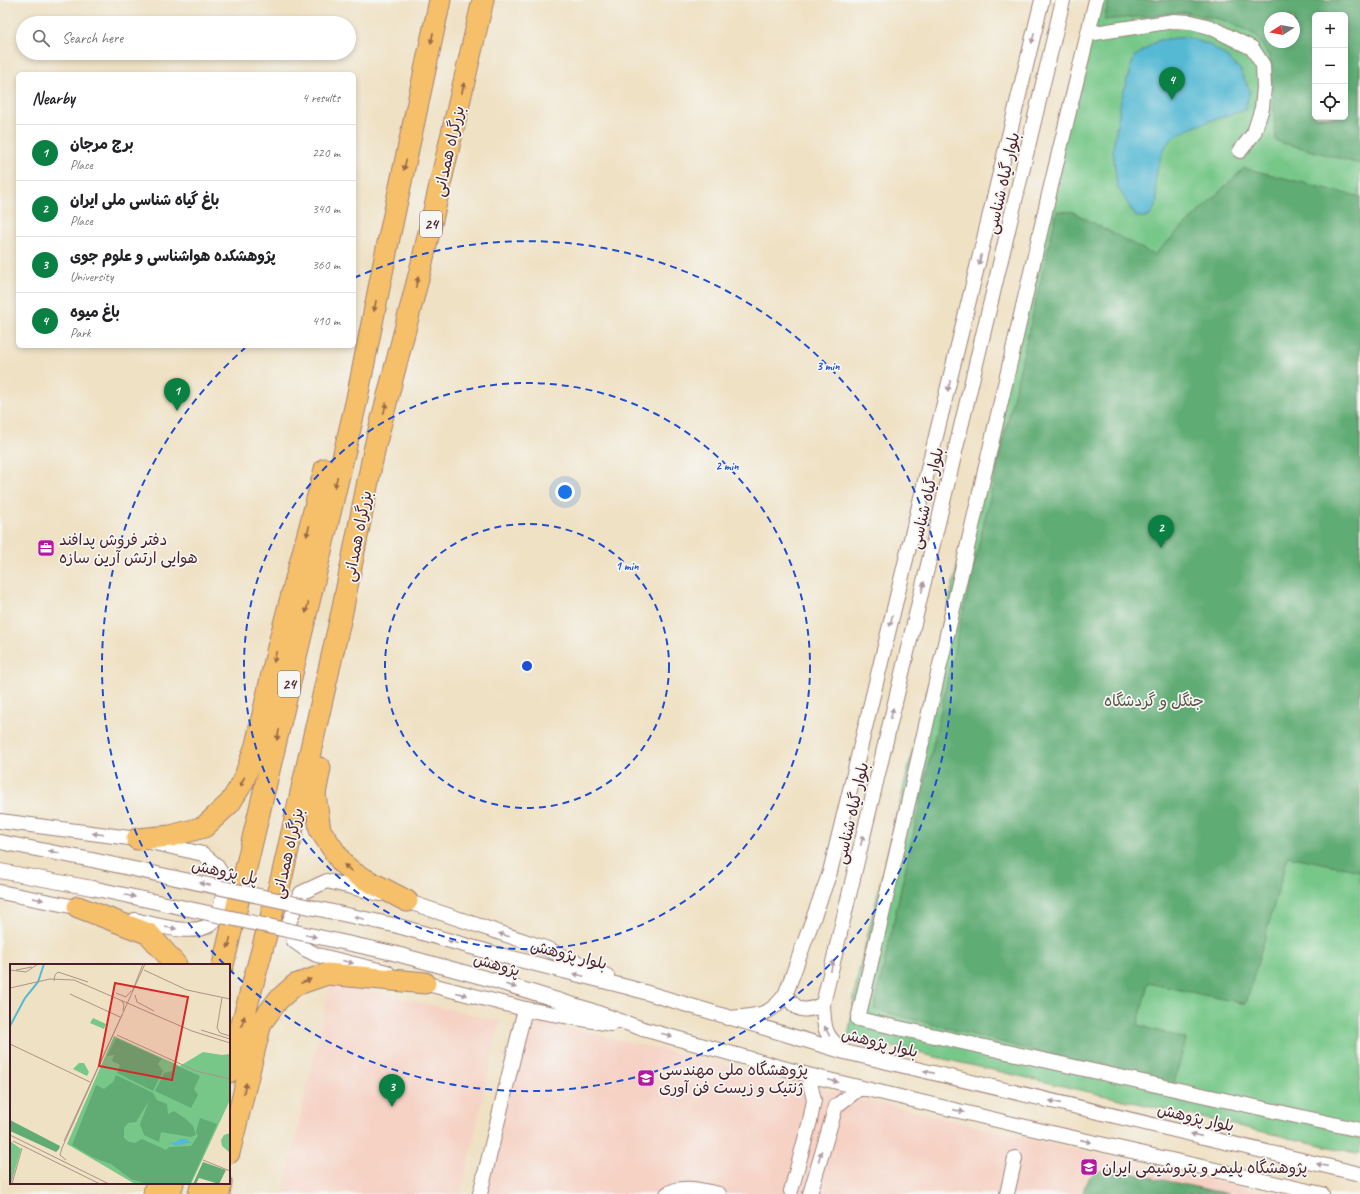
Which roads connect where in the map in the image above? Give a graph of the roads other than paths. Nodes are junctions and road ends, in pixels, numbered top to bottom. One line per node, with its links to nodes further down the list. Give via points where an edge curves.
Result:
1 (440, 0): 8 (highway, بزرگراه همدانی / 24, one-way to 8)
2 (483, 0): 9 (highway, بزرگراه همدانی / 24, one-way to 2, via 420,271)
3 (1042, 0): 22 (street, بلوار گیاه شناسی, one-way to 22, via 830,872)
4 (1063, 0): 23 (street, بلوار گیاه شناسی, one-way to 4)
5 (1096, 0): 6 (street)
6 (1088, 34): 7 (street, via 1174,21 1191,22 1210,27 1252,48 1263,65 1262,108 1254,133); 31 (street, via 858,1019)
7 (1240, 151)
8 (356, 403): 11 (highway, one-way to 11, via 324,471 278,647 256,745 243,782 230,803 204,827 171,836); 19 (highway, بزرگراه همدانی / 24, one-way to 19)
9 (375, 446): 15 (highway, one-way to 9, via 355,874 343,864 320,830 315,794 378,493); 28 (highway, بزرگراه همدانی / 24, one-way to 9, via 282,876 342,612)
10 (0, 822): 11 (street, one-way to 10)
11 (137, 839): 16 (street, one-way to 11, via 188,930 201,929 213,921 220,908 226,879 216,865 203,854)
12 (0, 842): 17 (street, پل پژوهش, one-way to 12, bridge)
13 (0, 871): 26 (street, پژوهش, one-way to 26, bridge, via 92,888 393,953 489,979)
14 (0, 892): 16 (street, one-way to 16)
15 (407, 901): 20 (street, one-way to 20, via 327,880 301,893 289,923 294,942 304,949); 21 (street, one-way to 15, via 545,948)
16 (78, 907): 18 (highway, via 149,934)
17 (398, 926): 21 (street, بلوار پژوهش, one-way to 17)
18 (175, 964)
19 (223, 964)
20 (425, 983): 24 (street, one-way to 24); 32 (highway, one-way to 20, via 261,1023 278,1000 294,986 327,974)
21 (631, 988): 25 (street, بلوار پژوهش)
22 (786, 994): 23 (street, via 791,1003 800,1009 811,1010); 25 (street, via 771,1011)
23 (823, 1004): 27 (street, بلوار گیاه شناسی, one-way to 23, via 824,1028)
24 (525, 1009): 26 (street); 44 (street)
25 (727, 1018): 27 (street, بلوار پژوهش)
26 (643, 1028): 29 (street, one-way to 29)
27 (844, 1052): 34 (street, بلوار پژوهش, one-way to 27)
28 (230, 1068)
29 (808, 1075): 30 (street, one-way to 30); 39 (street, via 814,1100)
30 (860, 1088): 47 (street, one-way to 30, via 836,1106); 49 (street, one-way to 49)
31 (1360, 1130)
32 (230, 1149)
33 (1015, 1158): 48 (street)
34 (1360, 1174)
35 (156, 1184): 40 (highway)
36 (173, 1184): 41 (highway)
37 (202, 1184): 42 (highway)
38 (221, 1184): 43 (highway)
39 (788, 1192): 47 (street, via 798,1190)
40 (154, 1194)
41 (170, 1194)
42 (199, 1194)
43 (219, 1194)
44 (480, 1194)
45 (668, 1194): 46 (street, via 673,1190 690,1189)
46 (719, 1194)
47 (809, 1194)
48 (1007, 1194)
49 (1322, 1194)

